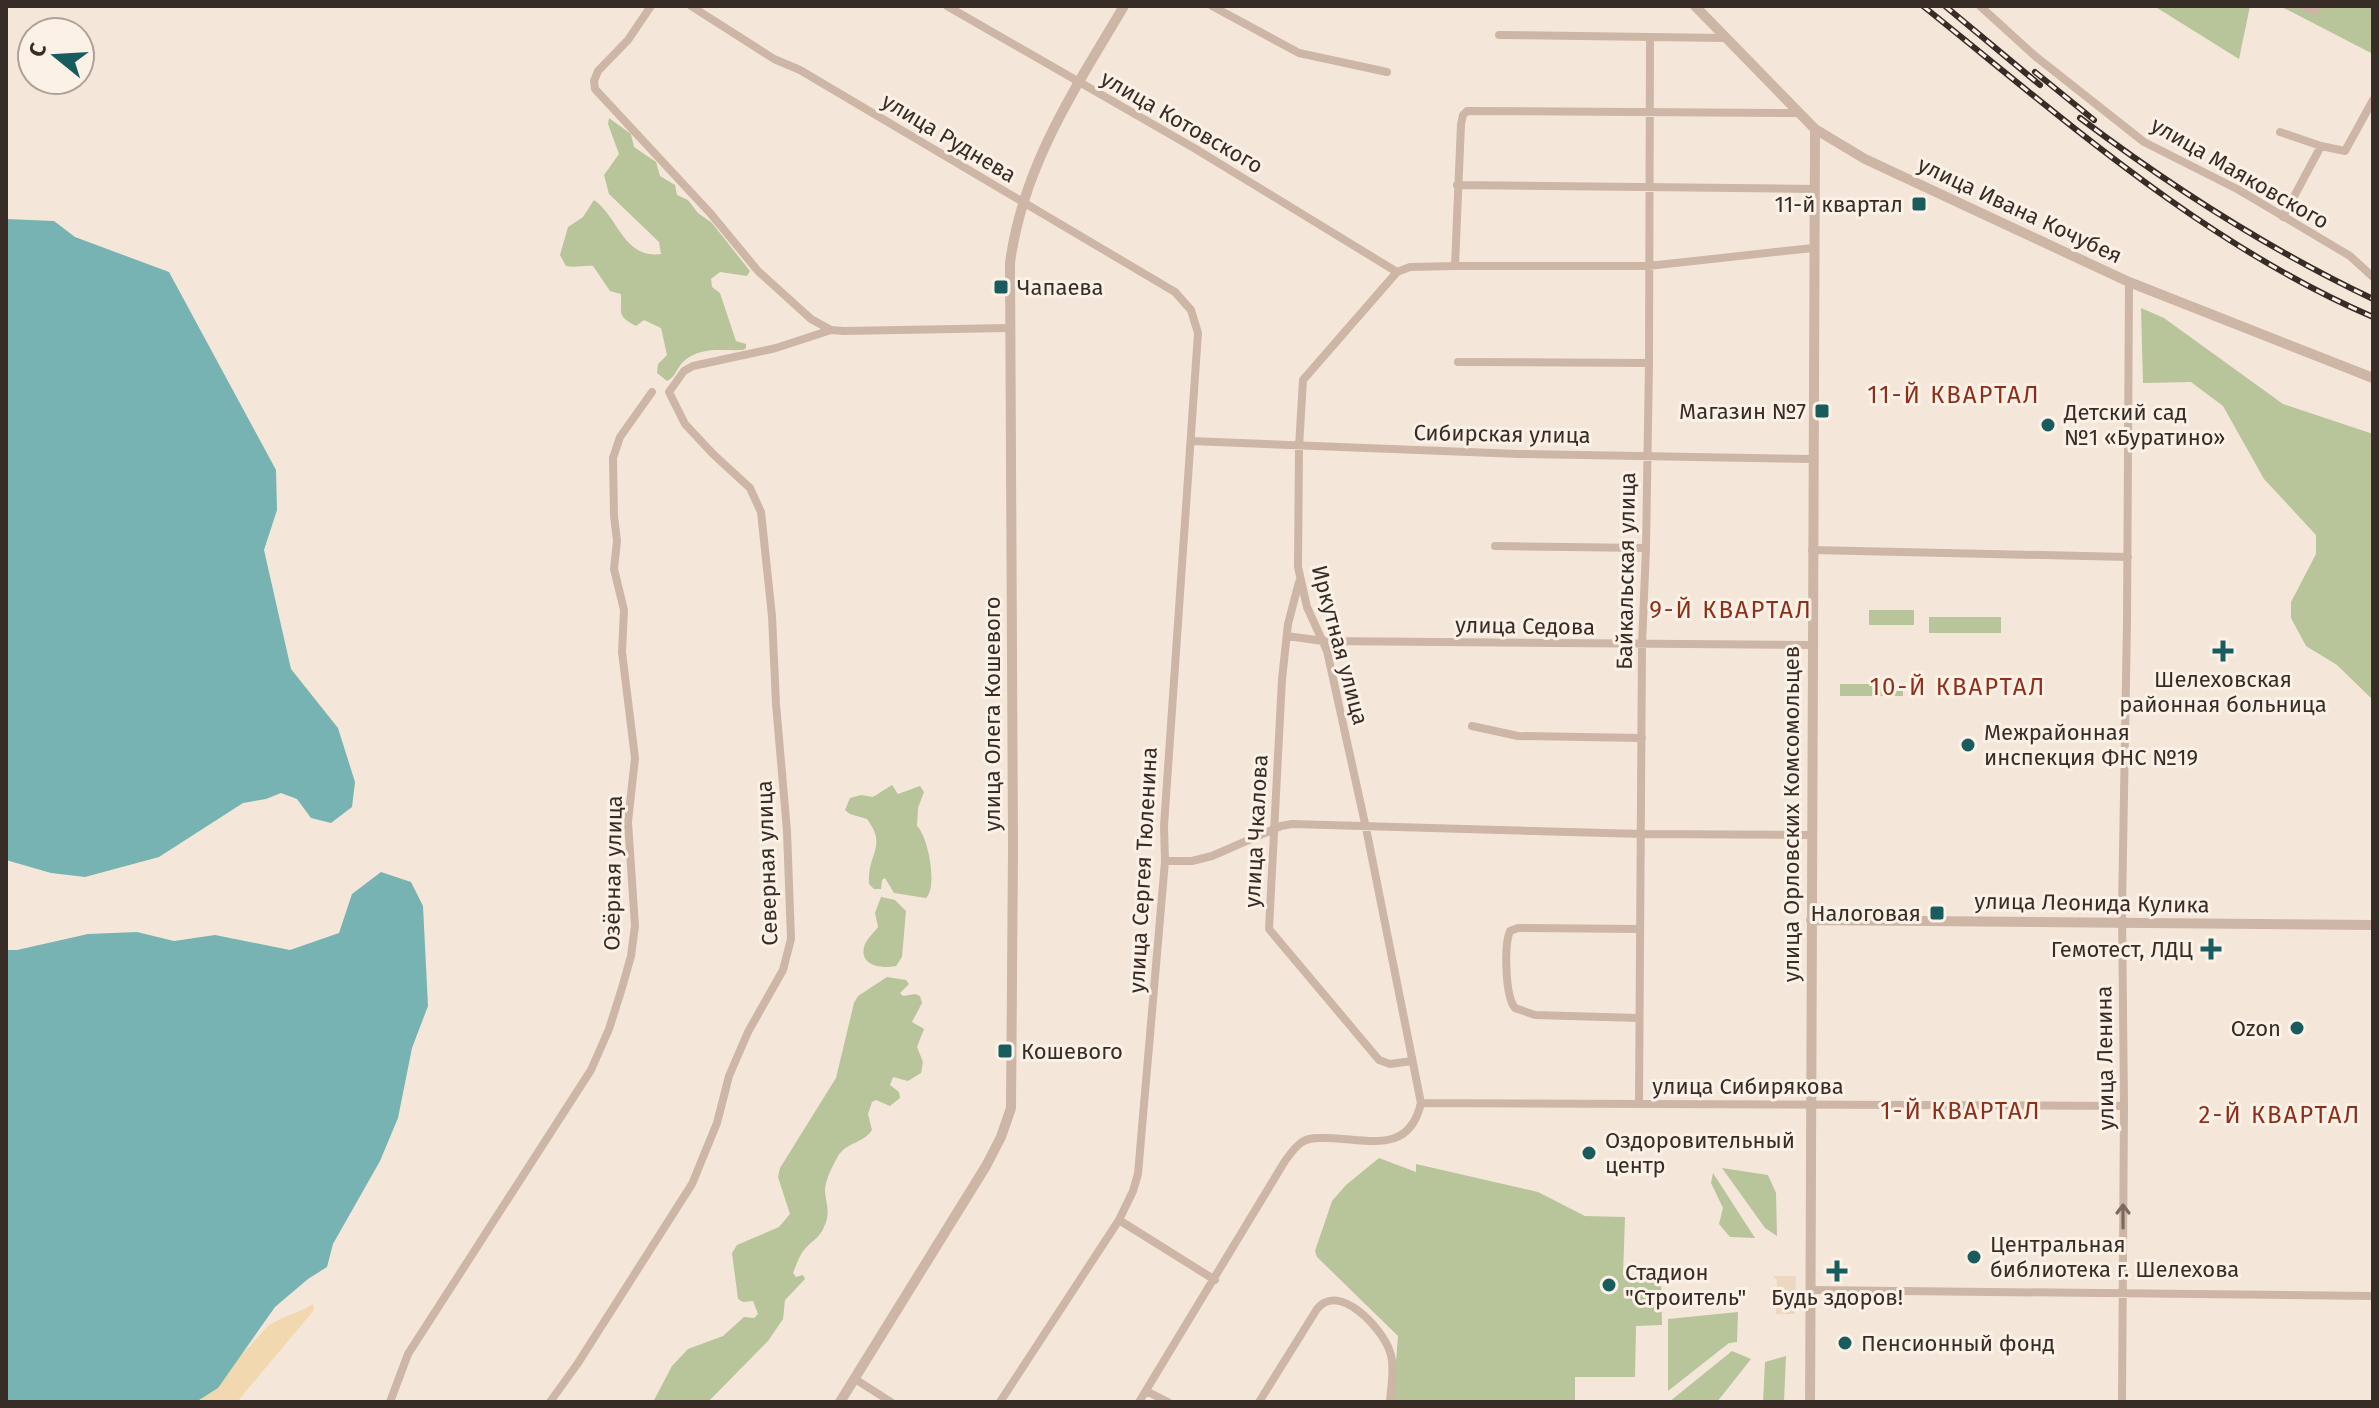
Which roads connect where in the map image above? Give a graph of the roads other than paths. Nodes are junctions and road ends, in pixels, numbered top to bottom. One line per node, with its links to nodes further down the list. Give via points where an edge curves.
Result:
1 (651, 6): 34 (street, via 601,67 595,89 758,271 802,312)
2 (691, 6): 24 (street, улица Руднева)
3 (947, 6): 14 (street, улица Котовского)
4 (1124, 6): 14 (street, улица Олега Кошевого)
5 (1212, 6): 13 (street, via 1299,53)
6 (1695, 6): 11 (street, улица Ивана Кочубея)
7 (1980, 6): 25 (street, улица Маяковского, via 2144,142)
8 (2303, 6): 9 (street, via 2315,11)
9 (2318, 6)
10 (1499, 35): 12 (street)
11 (1725, 38): 12 (street); 16 (street, улица Ивана Кочубея)
12 (1650, 39): 17 (street, Байкальская улица)
13 (1387, 72)
14 (1078, 83): 24 (street, улица Олега Кошевого, via 1038,158); 29 (street, улица Котовского)
15 (2373, 100): 20 (street, via 2348,149)
16 (1796, 113): 17 (street); 18 (street, улица Ивана Кочубея)
17 (1648, 114): 21 (street, via 1465,113); 22 (street, Байкальская улица)
18 (1815, 129): 23 (street, улица Орловских Комсомольцев); 31 (street, улица Ивана Кочубея, via 1865,159)
19 (2280, 132): 20 (street)
20 (2321, 146): 25 (street)
21 (1457, 185): 22 (street); 27 (street)
22 (1648, 189): 23 (street); 28 (street, Байкальская улица)
23 (1814, 189): 26 (street, улица Орловских Комсомольцев)
24 (1022, 202): 32 (street, улица Руднева); 33 (street, улица Олега Кошевого, via 1010,263)
25 (2283, 217): 30 (street, улица Маяковского, via 2350,256)
26 (1813, 248): 28 (street); 42 (street, улица Орловских Комсомольцев)
27 (1455, 266): 28 (street); 29 (street)
28 (1648, 266): 36 (street, Байкальская улица)
29 (1397, 272): 40 (street, Иркутная улица, via 1306,375)
30 (2373, 277)
31 (2129, 282): 37 (street, улица Ивана Кочубея); 46 (street, улица Ленина)
32 (1187, 304): 39 (street, улица Сергея Тюленина, via 1198,333)
33 (1009, 328): 34 (street); 74 (street, улица Олега Кошевого, via 1011,1108 986,1166)
34 (831, 330): 77 (street, Северная улица, via 693,366 669,392 685,424 750,488 761,512 791,939 783,970 729,1076 692,1184)
35 (1458, 362): 36 (street)
36 (1649, 363): 41 (street, Байкальская улица)
37 (2373, 378)
38 (652, 392): 76 (street, Озёрная улица, via 620,437 613,458 614,569 625,616 622,652 635,758 628,822 635,907 631,956 591,1070 408,1354)
39 (1191, 441): 40 (street, Сибирская улица); 58 (street, улица Сергея Тюленина)
40 (1299, 447): 41 (street, Сибирская улица); 47 (street, Иркутная улица)
41 (1647, 455): 42 (street, Сибирская улица); 44 (street, Байкальская улица)
42 (1811, 459): 45 (street, улица Орловских Комсомольцев)
43 (1495, 546): 44 (street)
44 (1646, 548): 50 (street, Байкальская улица)
45 (1812, 550): 46 (street); 51 (street, улица Орловских Комсомольцев)
46 (2128, 557): 60 (street, улица Ленина)
47 (1300, 580): 48 (street, улица Чкалова); 49 (street, Иркутная улица)
48 (1287, 636): 49 (street, улица Седова); 55 (street, улица Чкалова)
49 (1323, 641): 50 (street, улица Седова); 54 (street, Иркутная улица)
50 (1642, 645): 51 (street, улица Седова); 53 (street, Байкальская улица)
51 (1811, 645): 57 (street, улица Орловских Комсомольцев)
52 (1472, 726): 53 (street, via 1518,736)
53 (1642, 738): 56 (street, Байкальская улица)
54 (1366, 828): 55 (street, via 1292,824); 56 (street); 64 (street, Иркутная улица)
55 (1274, 831): 58 (street, via 1212,856); 64 (street, улица Чкалова, via 1271,933 1379,1060)
56 (1642, 834): 57 (street); 62 (street, Байкальская улица)
57 (1811, 835): 59 (street, улица Орловских Комсомольцев)
58 (1165, 861): 69 (street, улица Сергея Тюленина, via 1138,1174)
59 (1811, 920): 60 (street, улица Леонида Кулика); 66 (street, улица Орловских Комсомольцев)
60 (2122, 923): 61 (street, улица Леонида Кулика); 68 (street, улица Ленина)
61 (2373, 925)
62 (1640, 929): 63 (street, Байкальская улица); 63 (street, via 1518,928 1507,940 1508,997 1515,1008 1535,1015)
63 (1639, 1018): 67 (street, Байкальская улица)
64 (1412, 1061): 65 (street, Иркутная улица)
65 (1421, 1103): 67 (street, улица Сибирякова); 70 (street, via 1412,1128 1388,1141 1303,1142 1285,1161)
66 (1813, 1103): 67 (street, улица Сибирякова); 68 (street, улица Сибирякова); 71 (street, улица Орловских Комсомольцев)
67 (1639, 1104)
68 (2124, 1106): 72 (street, улица Ленина, one-way to 68)
69 (1119, 1220): 70 (street); 80 (street, улица Сергея Тюленина)
70 (1215, 1280): 75 (street)
71 (1811, 1290): 72 (street); 85 (street, улица Орловских Комсомольцев)
72 (2123, 1294): 73 (street); 86 (street, улица Ленина)
73 (2373, 1296)
74 (855, 1379): 78 (street, улица Олега Кошевого); 79 (street)
75 (1146, 1391): 81 (street); 82 (street)
76 (390, 1402)
77 (550, 1402)
78 (840, 1402)
79 (891, 1402)
80 (1000, 1402)
81 (1139, 1402)
82 (1168, 1402)
83 (1259, 1402): 84 (street, via 1317,1309 1332,1299 1366,1318 1388,1345)
84 (1390, 1402)
85 (1810, 1402)
86 (2122, 1402)

